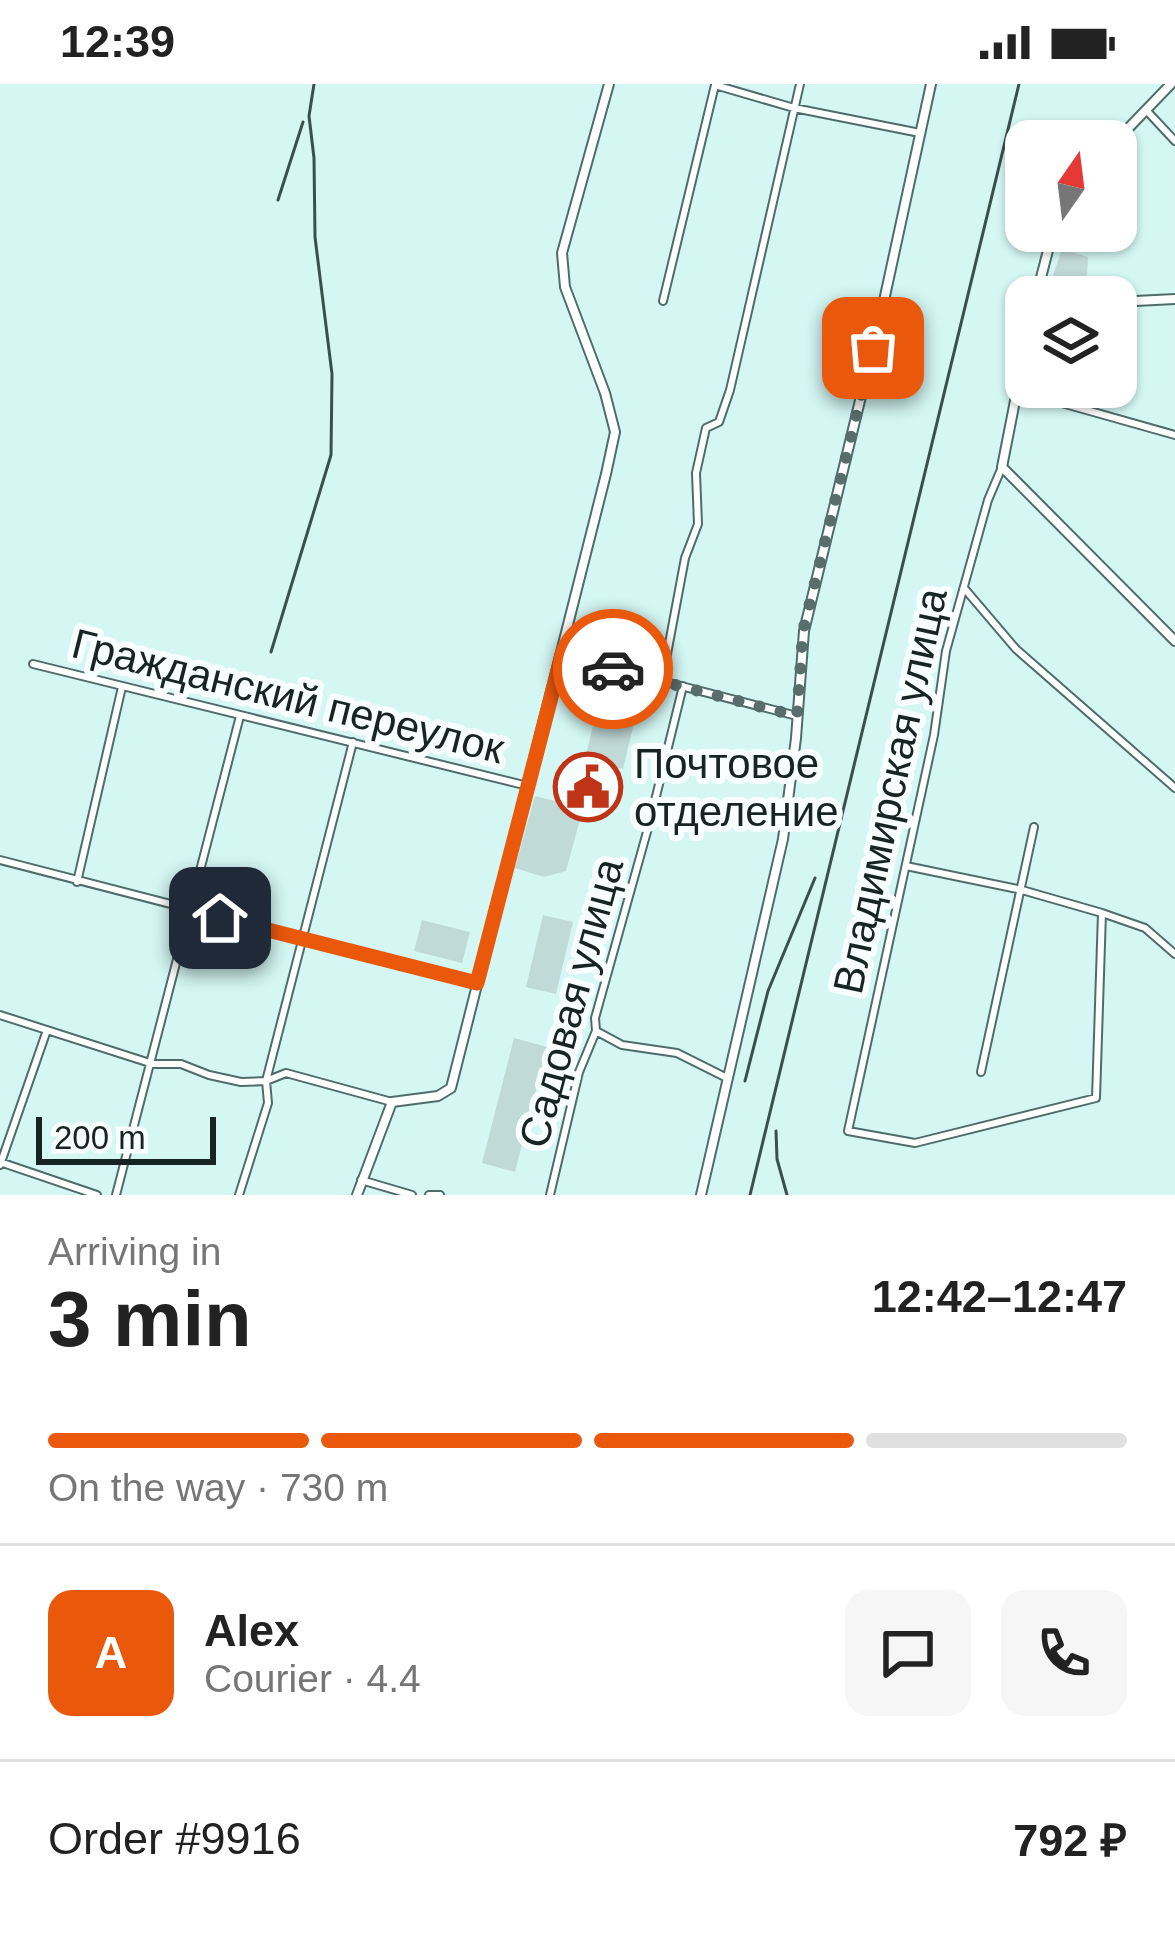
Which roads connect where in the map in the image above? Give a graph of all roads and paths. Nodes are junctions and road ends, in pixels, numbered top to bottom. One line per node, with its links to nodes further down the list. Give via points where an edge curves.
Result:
1 (610, 84): 20 (street, via 562,253 565,287 615,432)
2 (800, 84): 6 (street)
3 (931, 84): 9 (street)
4 (1172, 84): 7 (street)
5 (713, 85): 6 (street); 13 (street)
6 (794, 108): 9 (street); 22 (street, via 730,390 719,422 706,428 696,473 698,524)
7 (1146, 110): 8 (street); 10 (street)
8 (1136, 120)
9 (920, 134): 26 (street, via 803,631)
10 (1175, 141)
11 (1175, 299): 12 (street)
12 (1137, 301)
13 (663, 302)
14 (1014, 408): 17 (street)
15 (1082, 408): 16 (street)
16 (1175, 435)
17 (1002, 467): 18 (street, Владимирская улица); 19 (street)
18 (964, 588): 29 (street, via 1016,649); 32 (street, Владимирская улица)
19 (1175, 641)
20 (562, 655): 22 (street); 28 (street)
21 (33, 664): 24 (street, Гражданский переулок)
22 (662, 681): 23 (street)
23 (683, 686): 26 (street); 41 (street, Садовая улица)
24 (122, 687): 25 (street, Гражданский переулок); 33 (street)
25 (240, 716): 27 (street, Гражданский переулок); 35 (street)
26 (797, 716): 45 (street, via 783,839)
27 (353, 742): 28 (street, Гражданский переулок); 37 (street)
28 (528, 786): 39 (street)
29 (1175, 788)
30 (1034, 827): 34 (street)
31 (0, 860): 33 (street)
32 (905, 866): 34 (street); 36 (street, Владимирская улица, via 848,1131 915,1142 1096,1098)
33 (77, 882): 35 (street)
34 (1022, 890): 36 (street); 44 (street)
35 (189, 910): 37 (street); 43 (street)
36 (1102, 914): 38 (street, via 1145,928)
37 (304, 941): 39 (street); 46 (street)
38 (1175, 954)
39 (477, 983): 47 (street, via 451,1088)
40 (0, 1015): 42 (street)
41 (596, 1031): 45 (street, via 622,1045 677,1053); 57 (street, Садовая улица)
42 (46, 1033): 43 (street); 48 (street)
43 (153, 1064): 46 (street); 51 (street)
44 (981, 1072)
45 (728, 1078): 58 (street)
46 (266, 1081): 47 (street, via 286,1073); 52 (street, via 268,1103)
47 (389, 1106): 49 (street)
48 (0, 1163): 50 (street)
49 (361, 1180): 53 (street); 54 (street)
50 (97, 1195)
51 (116, 1195)
52 (239, 1195)
53 (357, 1195)
54 (412, 1195)
55 (430, 1195): 56 (street)
56 (440, 1195)
57 (550, 1195)
58 (701, 1195)

